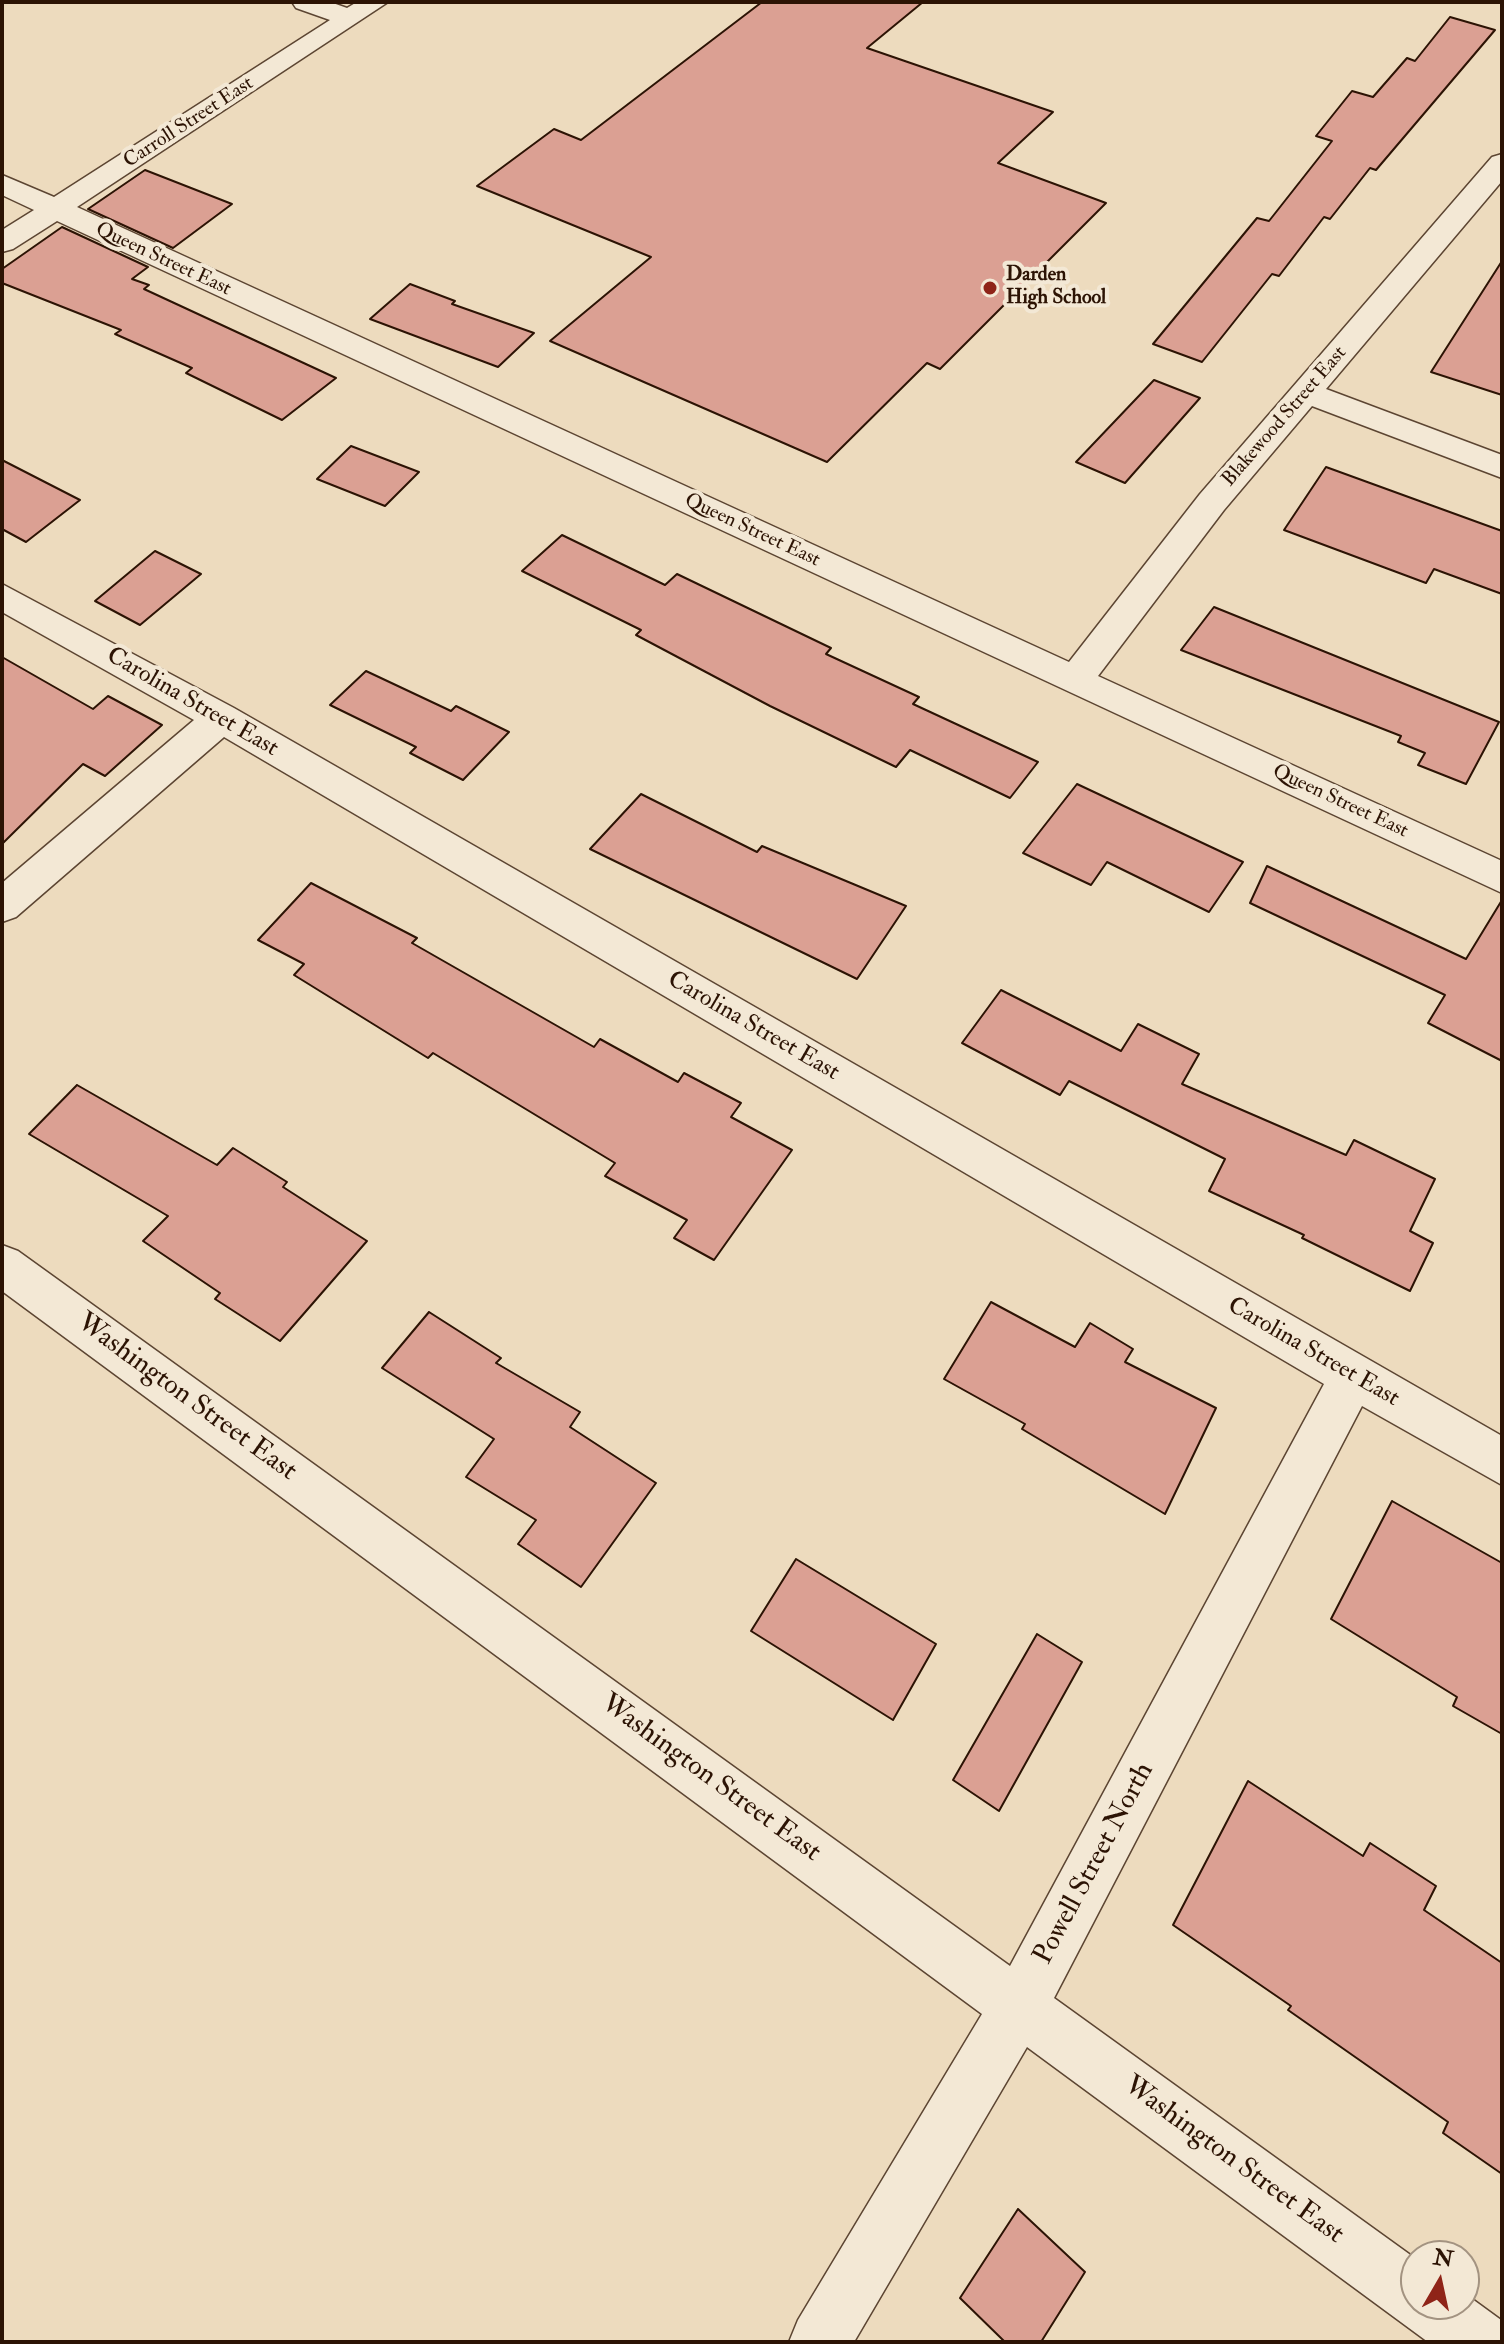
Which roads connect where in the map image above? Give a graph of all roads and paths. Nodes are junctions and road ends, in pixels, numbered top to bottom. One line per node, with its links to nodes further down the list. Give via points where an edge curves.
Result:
1 (305, 2): 3 (street)
2 (375, 2): 3 (street, Carroll Street East)
3 (350, 18): 6 (street, Carroll Street East)
4 (1502, 163): 8 (street, Blakewood Street East)
5 (2, 184): 6 (street, Queen Street East)
6 (55, 210): 7 (street, Carroll Street East); 11 (street, Queen Street East)
7 (2, 243)
8 (1307, 393): 9 (street); 11 (street, Blakewood Street East, via 1212,502)
9 (1502, 467)
10 (2, 596): 12 (street, Carolina Street East)
11 (1076, 679): 13 (street, Queen Street East)
12 (221, 718): 14 (street); 16 (street, Carolina Street East)
13 (1502, 878)
14 (2, 906)
15 (2, 1265): 18 (street, Washington Street East)
16 (1353, 1377): 17 (street, Carolina Street East); 18 (street, Powell Street North)
17 (1502, 1462)
18 (1020, 2005): 19 (street, Washington Street East); 21 (street, Powell Street North)
19 (1400, 2284)
20 (1449, 2320): 22 (street)
21 (820, 2342)
22 (1479, 2342)

